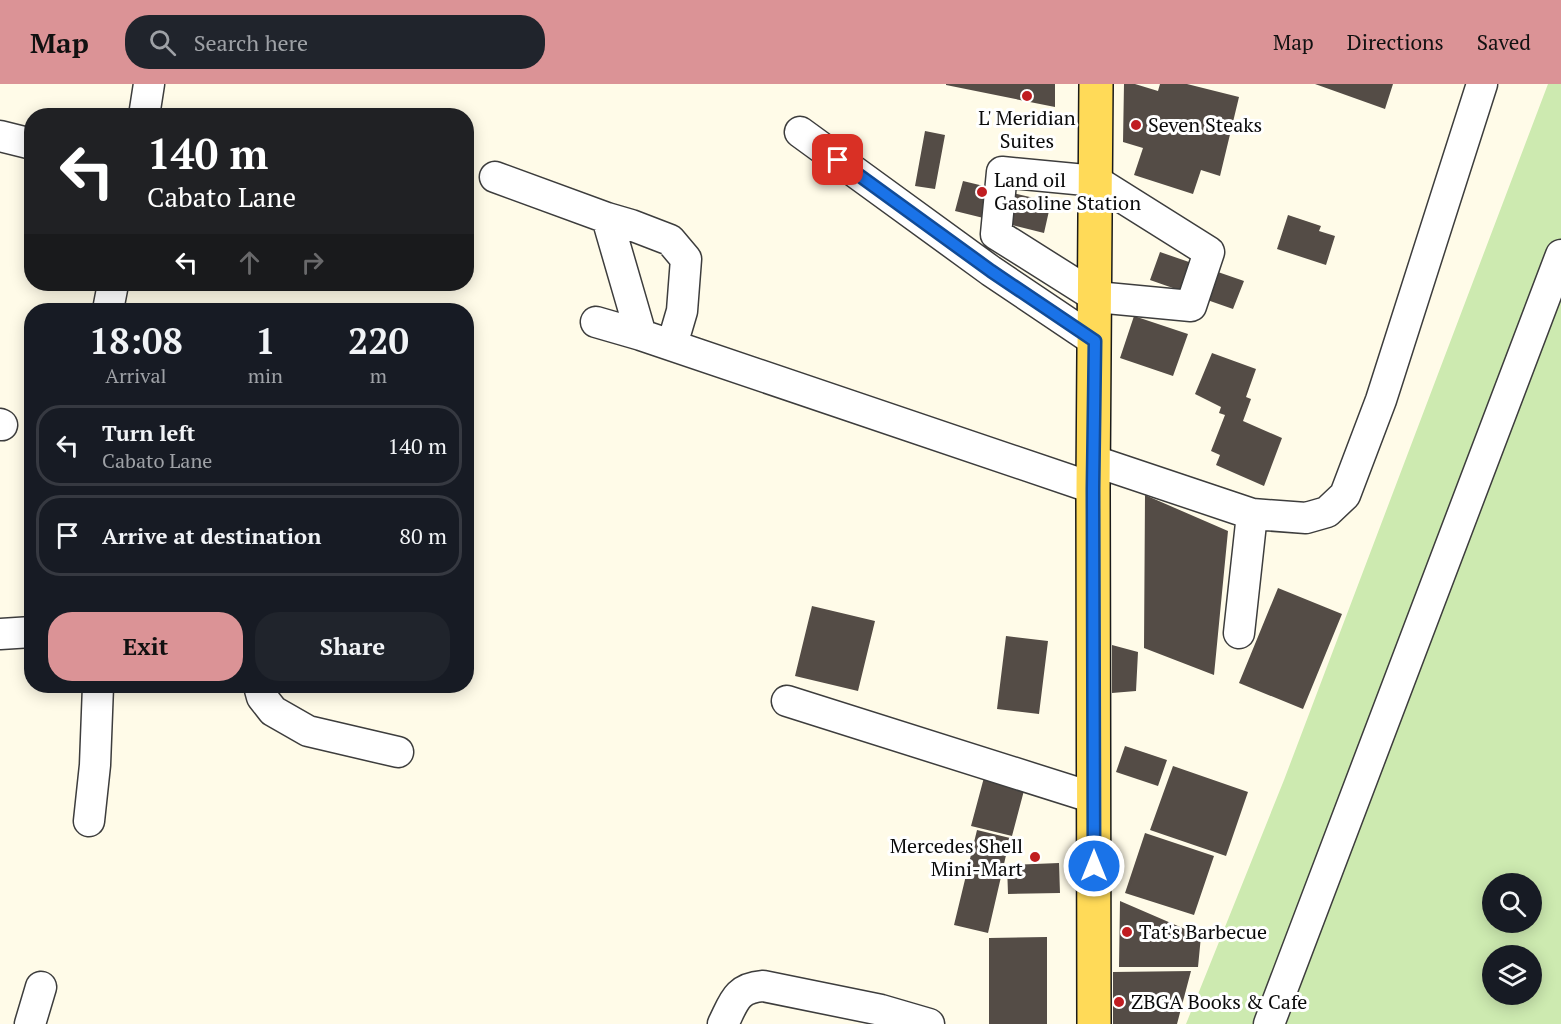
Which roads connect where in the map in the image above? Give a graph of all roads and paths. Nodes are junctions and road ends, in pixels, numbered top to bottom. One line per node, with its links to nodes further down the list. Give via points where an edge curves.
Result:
1 (149, 84): 4 (street)
2 (1096, 84): 9 (main road)
3 (1482, 84): 18 (street, via 1382,400 1345,495 1327,512 1306,518)
4 (145, 108)
5 (800, 132): 15 (street, via 991,271)
6 (0, 136): 7 (street)
7 (24, 142)
8 (495, 177): 10 (street)
9 (1096, 181): 12 (main road); 12 (street, via 1002,172 996,234); 12 (street, via 1209,252 1191,306)
10 (607, 218): 14 (street); 16 (street, via 669,240 686,259 682,311)
11 (1561, 255): 33 (street)
12 (1096, 297): 15 (main road)
13 (596, 322): 14 (street)
14 (641, 335): 16 (street)
15 (1095, 341): 17 (main road)
16 (672, 345): 17 (street)
17 (1094, 475): 18 (street); 26 (main road)
18 (1252, 514): 20 (street)
19 (24, 632): 21 (street)
20 (1239, 633)
21 (0, 634)
22 (98, 693): 27 (street)
23 (261, 693): 25 (street, via 273,711 308,731)
24 (787, 701): 26 (street)
25 (398, 752)
26 (1094, 798): 32 (main road)
27 (89, 821)
28 (41, 987): 29 (street)
29 (30, 1024)
30 (723, 1024): 31 (street, via 738,994 749,987 763,986)
31 (929, 1024)
32 (1095, 1024)
33 (1269, 1024)

